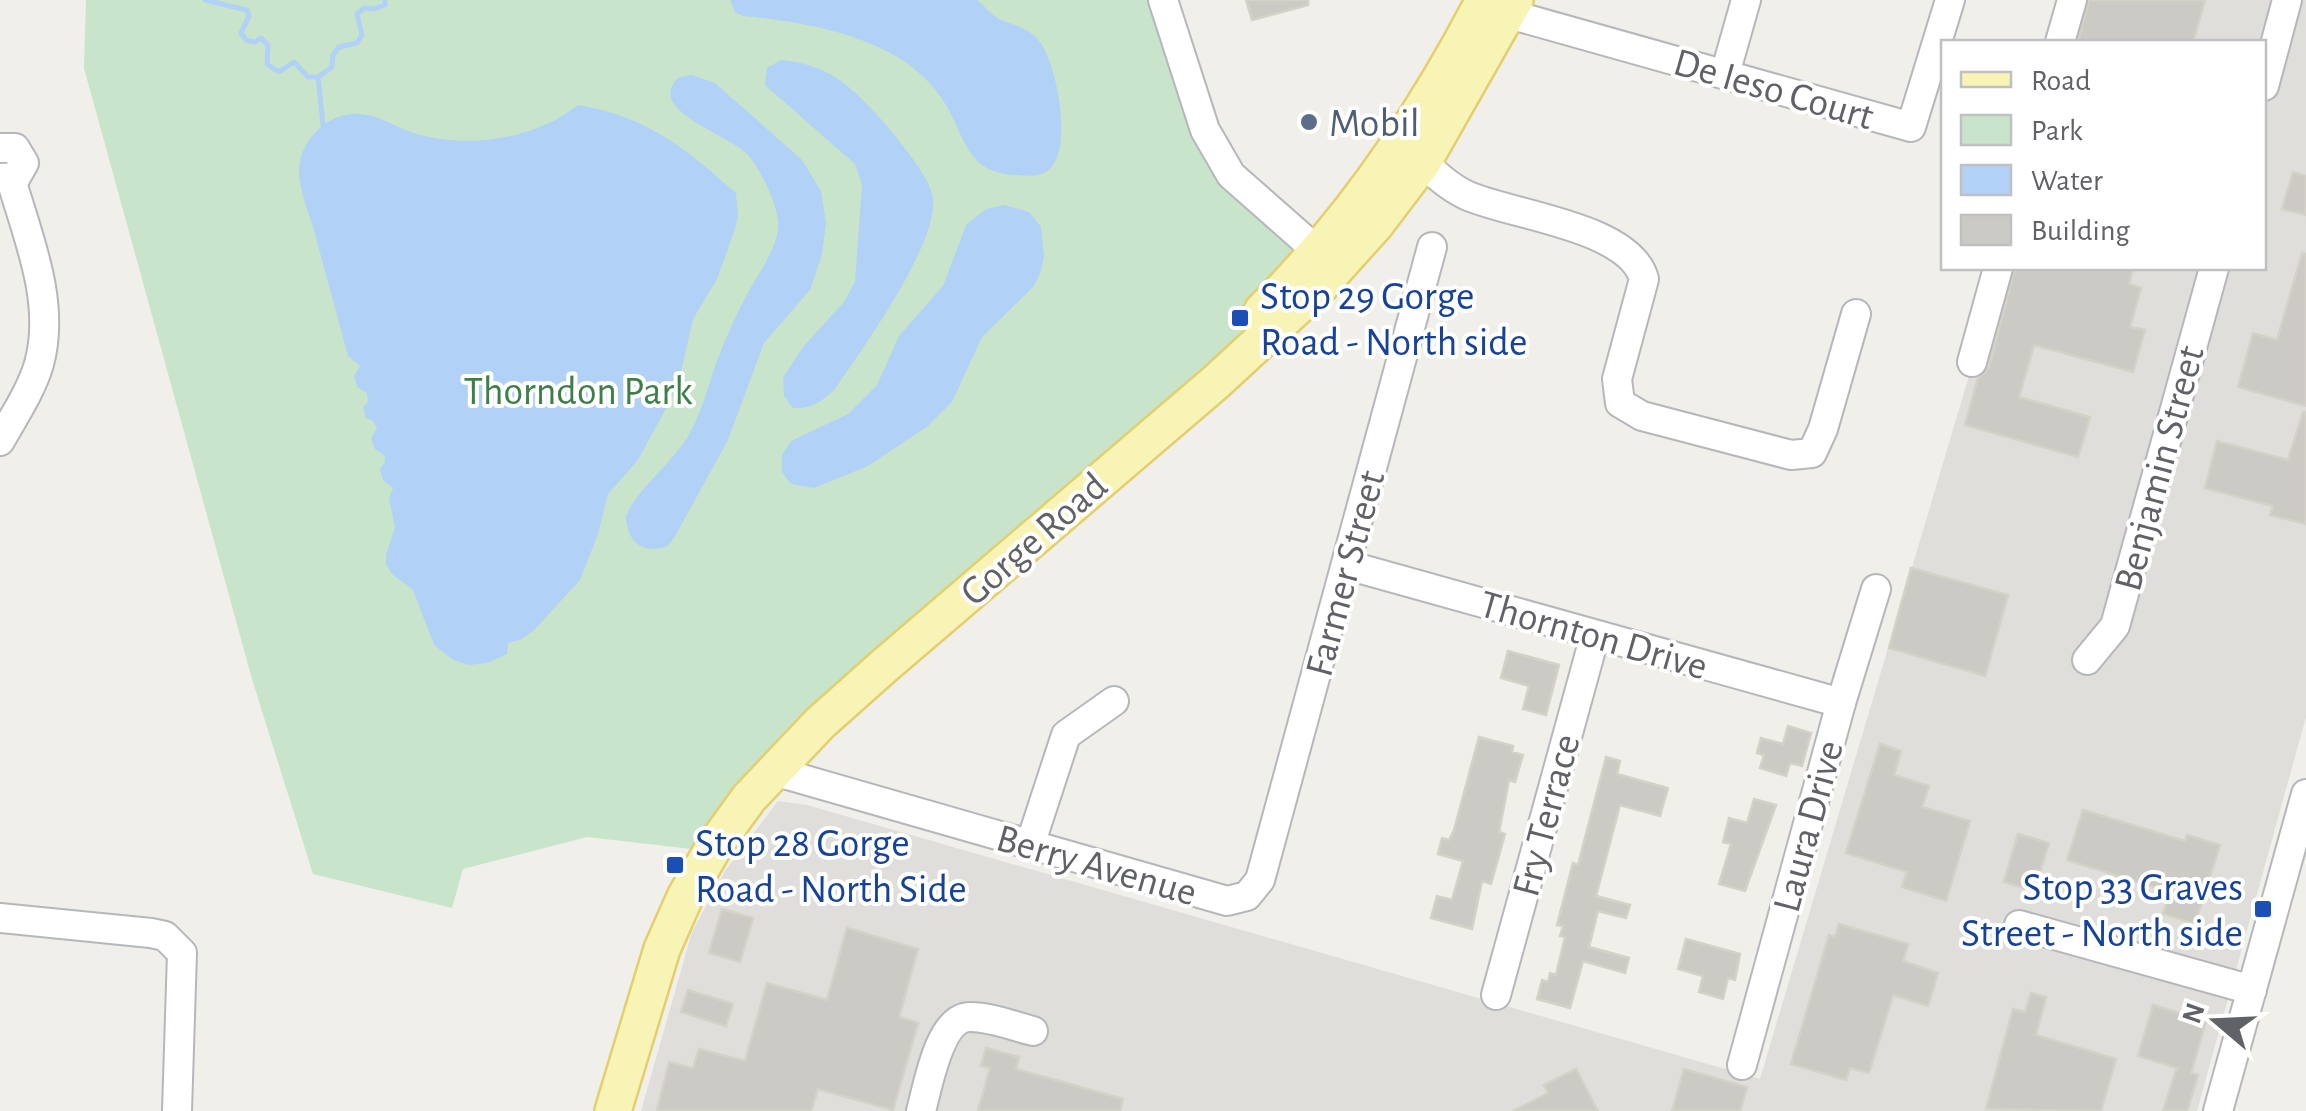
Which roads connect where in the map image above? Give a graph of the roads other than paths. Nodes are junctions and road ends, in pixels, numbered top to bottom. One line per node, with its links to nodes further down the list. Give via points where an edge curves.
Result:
1 (1163, 0): 14 (street, via 1193,98 1231,175)
2 (1746, 0): 8 (street)
3 (1950, 0): 8 (street, De Ieso Court, via 1911,127)
4 (2072, 0): 7 (street)
5 (2287, 0): 9 (street)
6 (1503, 5): 8 (street, De Ieso Court); 11 (main road, Gorge Road); 14 (main road, Gorge Road, via 1364,194)
7 (2061, 40)
8 (1724, 74)
9 (2266, 79)
10 (1, 144): 12 (street, via 24,158 22,171)
11 (1423, 162): 14 (main road, Gorge Road); 17 (street, via 1468,197 1562,222 1635,260 1644,279 1616,392 1620,404 1642,416 1805,456 1823,430)
12 (6, 178): 19 (street, via 39,275 44,323 38,367)
13 (1432, 246): 20 (street, Farmer Street)
14 (1327, 260): 26 (main road, Gorge Road, via 1216,382 884,666); 37 (main road, Gorge Road, via 835,686 748,771 692,849 659,912)
15 (1997, 270): 18 (street)
16 (2213, 270): 23 (street, Benjamin Street, via 2115,626)
17 (1856, 314)
18 (1972, 362)
19 (0, 441)
20 (1347, 565): 22 (street, Thornton Drive); 29 (street, Farmer Street, via 1260,880)
21 (1876, 589): 25 (street, Laura Drive)
22 (1595, 636): 25 (street, Thornton Drive); 33 (street, Fry Terrace)
23 (2088, 660)
24 (1114, 701): 28 (street, via 1066,735)
25 (1841, 703): 35 (street, Laura Drive)
26 (774, 771): 28 (street, Berry Avenue); 38 (main road, Gorge Road, via 715,845 685,897)
27 (2306, 794): 32 (street)
28 (1030, 845): 29 (street, Berry Avenue, via 1227,901)
29 (1248, 896)
30 (0, 918): 36 (street, via 151,933 182,952)
31 (2019, 925): 32 (street)
32 (2252, 990): 40 (street)
33 (1496, 994)
34 (1034, 1031): 39 (street, via 966,1016 953,1022)
35 (1742, 1065)
36 (177, 1111)
37 (595, 1111)
38 (612, 1111)
39 (920, 1111)
40 (2218, 1111)

